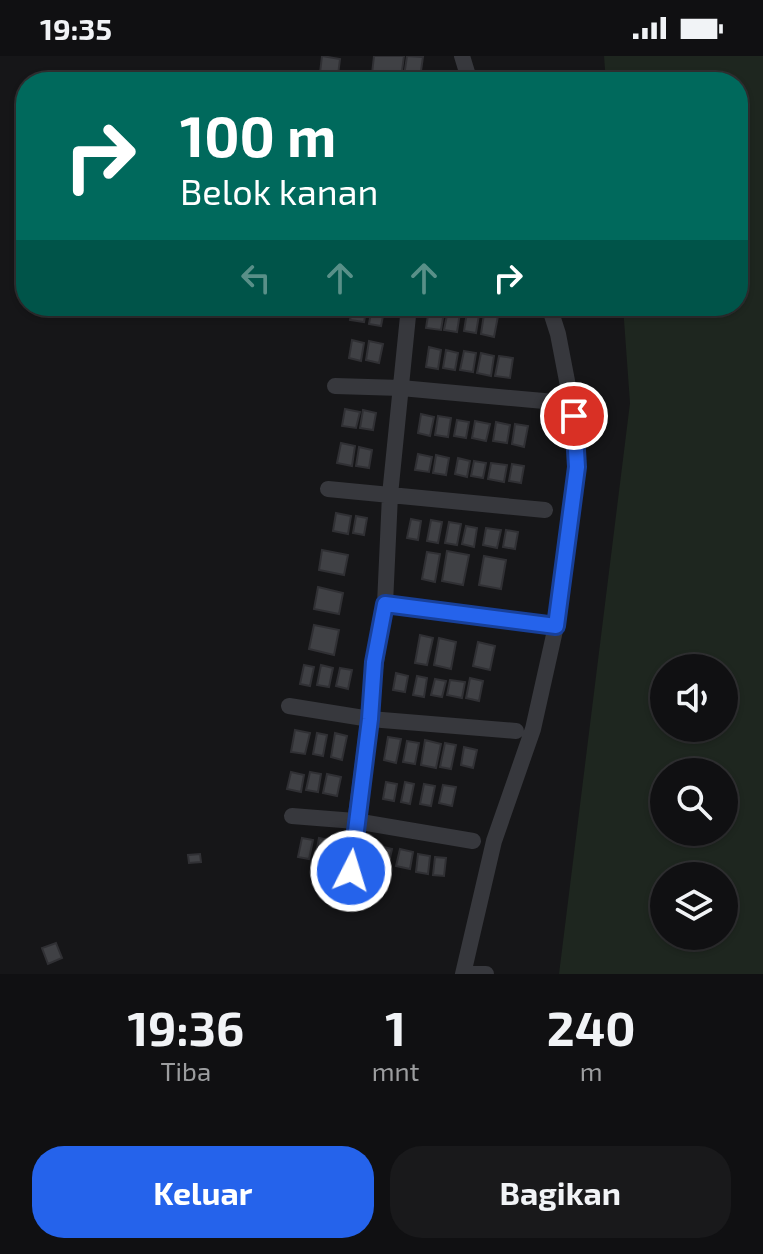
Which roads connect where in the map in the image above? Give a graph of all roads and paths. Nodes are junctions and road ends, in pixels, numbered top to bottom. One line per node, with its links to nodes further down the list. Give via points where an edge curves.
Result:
1 (408, 316): 4 (street)
2 (552, 316): 10 (street, via 577,433)
3 (335, 386): 4 (street)
4 (401, 388): 5 (street); 7 (street)
5 (555, 402)
6 (328, 489): 7 (street)
7 (390, 495): 8 (street); 9 (street)
8 (545, 510)
9 (385, 604): 10 (street); 12 (street)
10 (556, 626): 18 (street, via 533,729 494,841)
11 (289, 706): 12 (street)
12 (370, 719): 13 (street); 15 (street)
13 (516, 731)
14 (292, 816): 15 (street)
15 (355, 821): 16 (street); 17 (street)
16 (473, 841)
17 (351, 871)
18 (463, 974)
19 (473, 974): 20 (street)
20 (486, 974)

